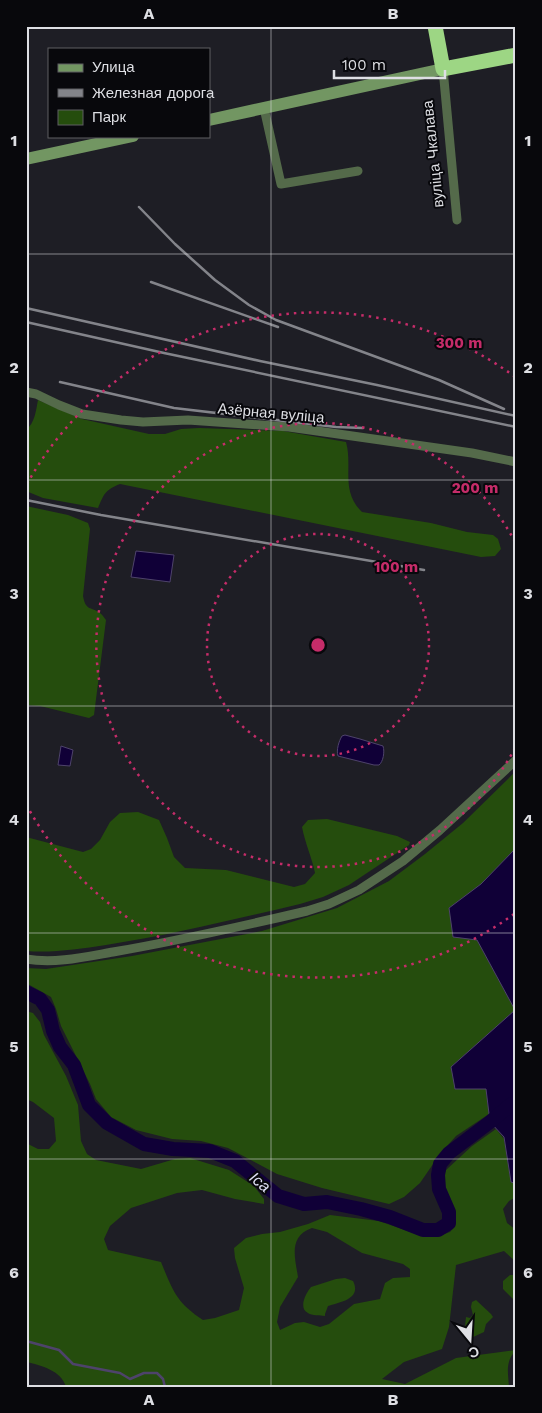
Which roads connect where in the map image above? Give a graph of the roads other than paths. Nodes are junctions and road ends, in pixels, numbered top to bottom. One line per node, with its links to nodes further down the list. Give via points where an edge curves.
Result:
1 (435, 26): 3 (highway, вуліца Чкалава)
2 (516, 55): 3 (highway)
3 (443, 69): 4 (main road); 9 (street, вуліца Чкалава)
4 (264, 108): 5 (main road); 8 (street, via 281,184)
5 (210, 120)
6 (124, 138): 7 (main road)
7 (26, 159)
8 (358, 171)
9 (457, 220)
10 (26, 392): 11 (street, Азёрная вуліца, via 82,414 121,420 188,420 289,427)
11 (516, 462)
12 (516, 760): 13 (street, via 403,861 359,890 329,904 162,944 73,959)
13 (26, 959)

